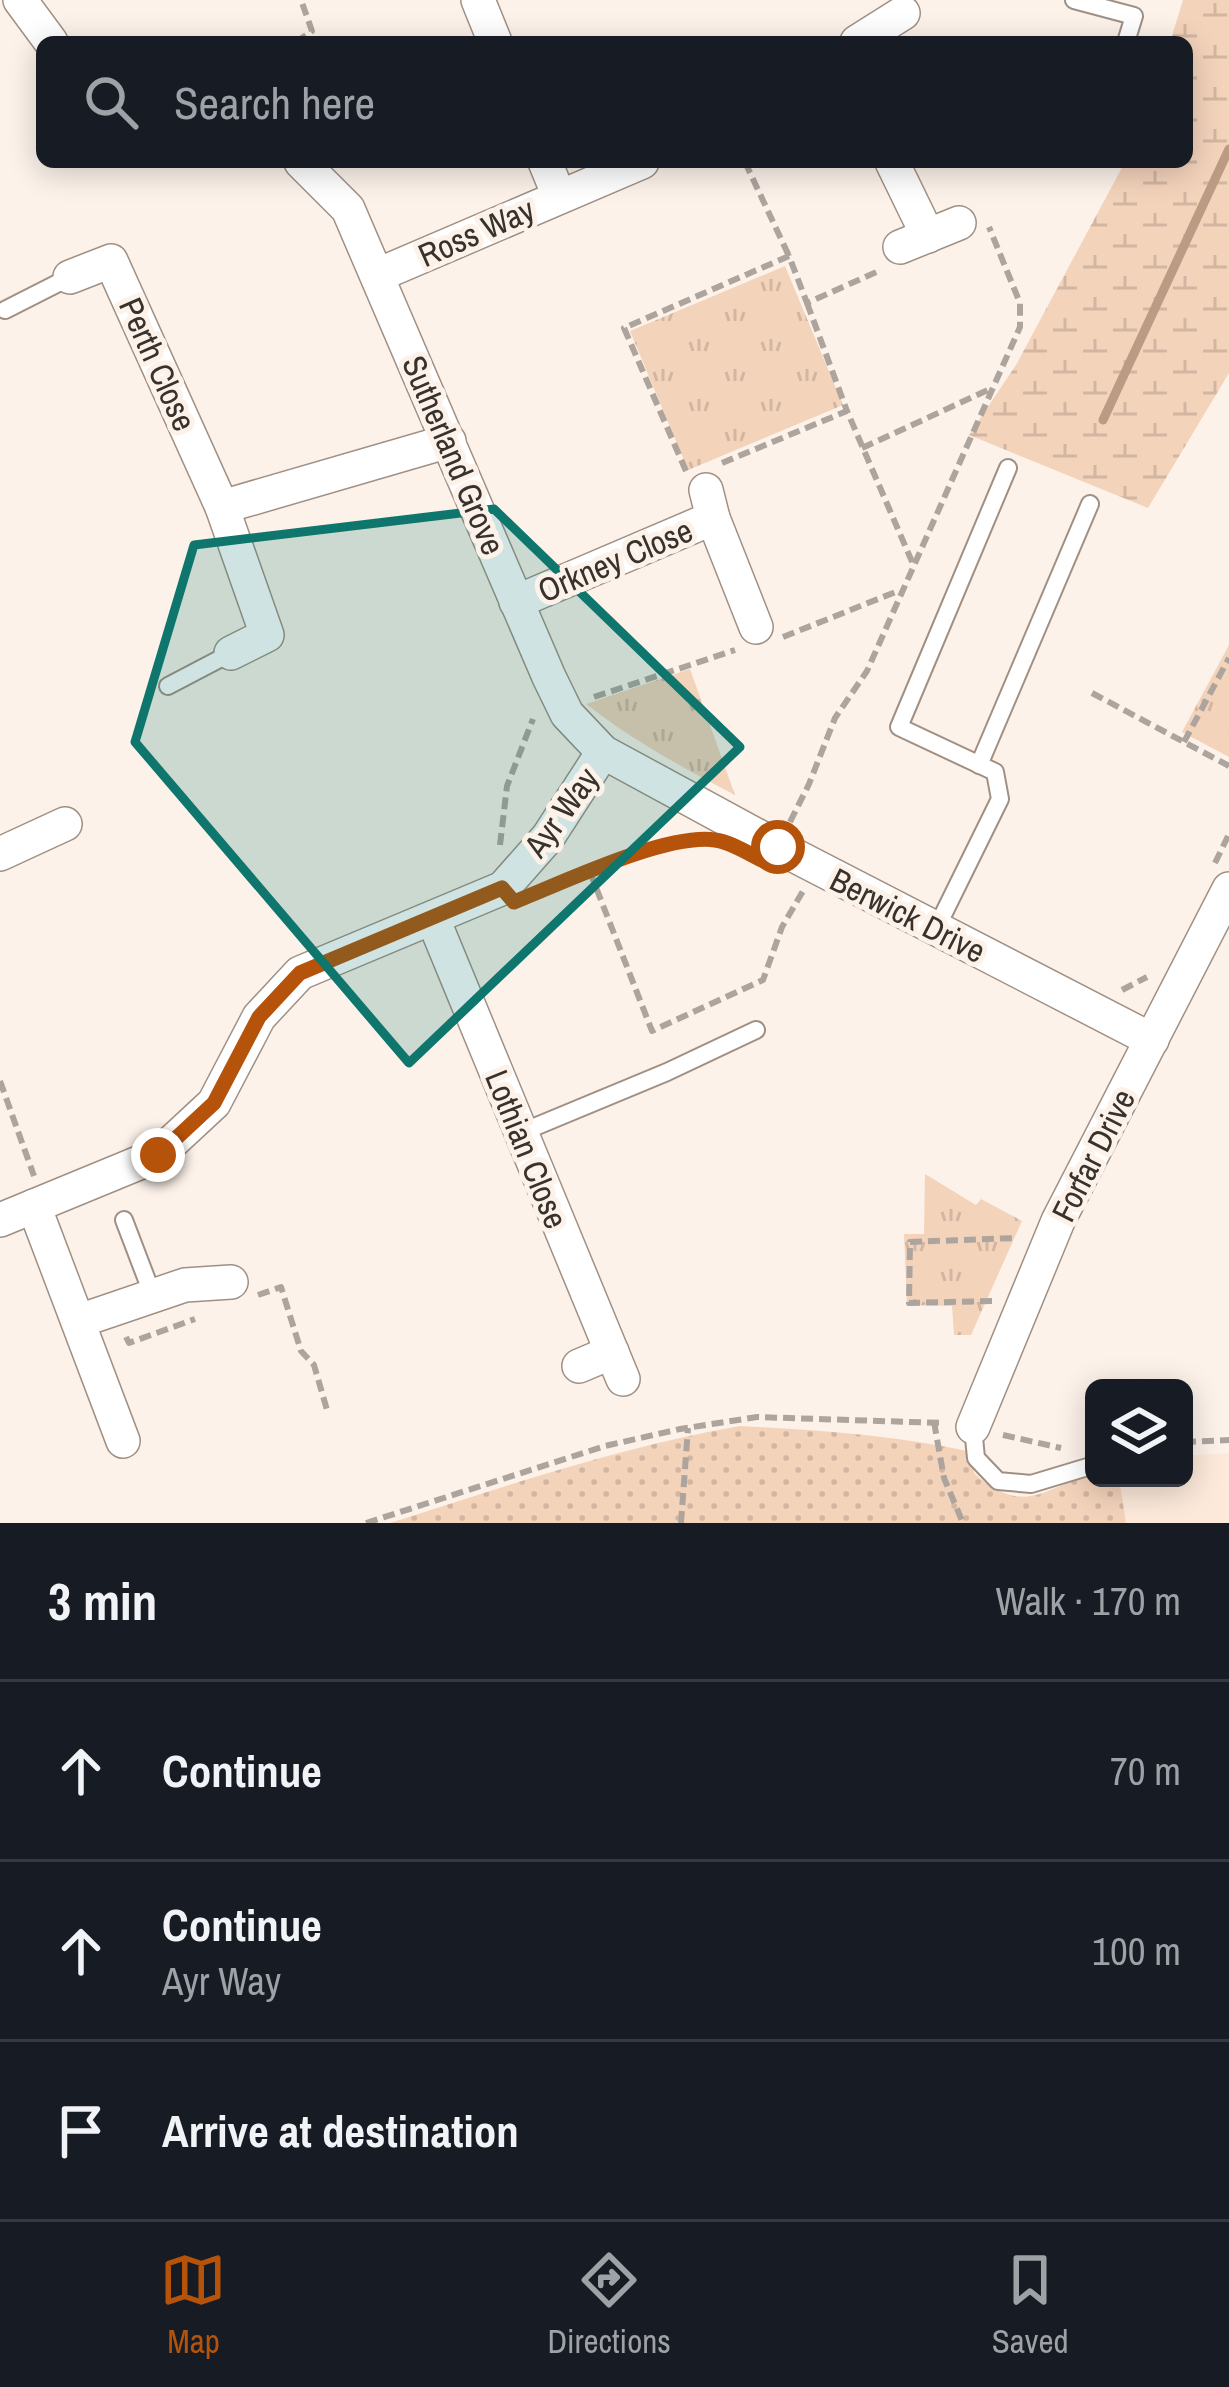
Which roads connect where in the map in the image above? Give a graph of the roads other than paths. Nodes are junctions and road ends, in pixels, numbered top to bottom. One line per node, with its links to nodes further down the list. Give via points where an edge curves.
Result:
1 (20, 0): 5 (street)
2 (478, 0): 6 (street)
3 (1074, 0): 8 (lane, via 1134,16)
4 (906, 6): 7 (street)
5 (47, 36)
6 (493, 36)
7 (865, 36)
8 (1128, 36)
9 (310, 168): 15 (street, Sutherland Grove, via 348,209)
10 (548, 168): 13 (street)
11 (628, 168): 13 (street, Ross Way)
12 (895, 168): 14 (street)
13 (560, 196): 15 (street, Ross Way)
14 (932, 239)
15 (378, 275): 18 (street, Sutherland Grove)
16 (70, 277): 17 (lane, Perth Close); 21 (street, Perth Close, via 111,261)
17 (5, 310)
18 (448, 440): 21 (street); 22 (street, Sutherland Grove)
19 (1008, 468): 27 (lane, via 899,727)
20 (1090, 504): 27 (lane)
21 (222, 507): 24 (street, Perth Close, via 267,635)
22 (516, 602): 23 (street, Orkney Close, via 710,486); 26 (street, Sutherland Grove, via 567,714)
23 (757, 638)
24 (231, 653): 25 (lane, Perth Close)
25 (168, 686)
26 (603, 752): 31 (street, Ayr Way, via 548,837 502,888); 32 (street, Berwick Drive)
27 (980, 765): 32 (lane, via 995,772 1000,800)
28 (65, 824): 29 (street)
29 (0, 854)
30 (1229, 889): 34 (street, Forfar Drive)
31 (433, 919): 35 (street, Lothian Close); 36 (street, Ayr Way, via 300,973 259,1017 214,1103 158,1155)
32 (936, 929): 34 (street, Berwick Drive)
33 (756, 1030): 35 (lane)
34 (1152, 1040): 43 (street, Forfar Drive, via 1058,1221)
35 (520, 1134): 42 (street, Lothian Close, via 617,1365)
36 (38, 1204): 37 (street, Ayr Way); 41 (street)
37 (0, 1220)
38 (124, 1220): 40 (lane)
39 (245, 1288): 40 (street, via 184,1285)
40 (153, 1296): 41 (street)
41 (79, 1321): 44 (street)
42 (579, 1366)
43 (973, 1427): 45 (lane, via 976,1458 998,1481 1031,1484)
44 (123, 1442)
45 (1085, 1468)

